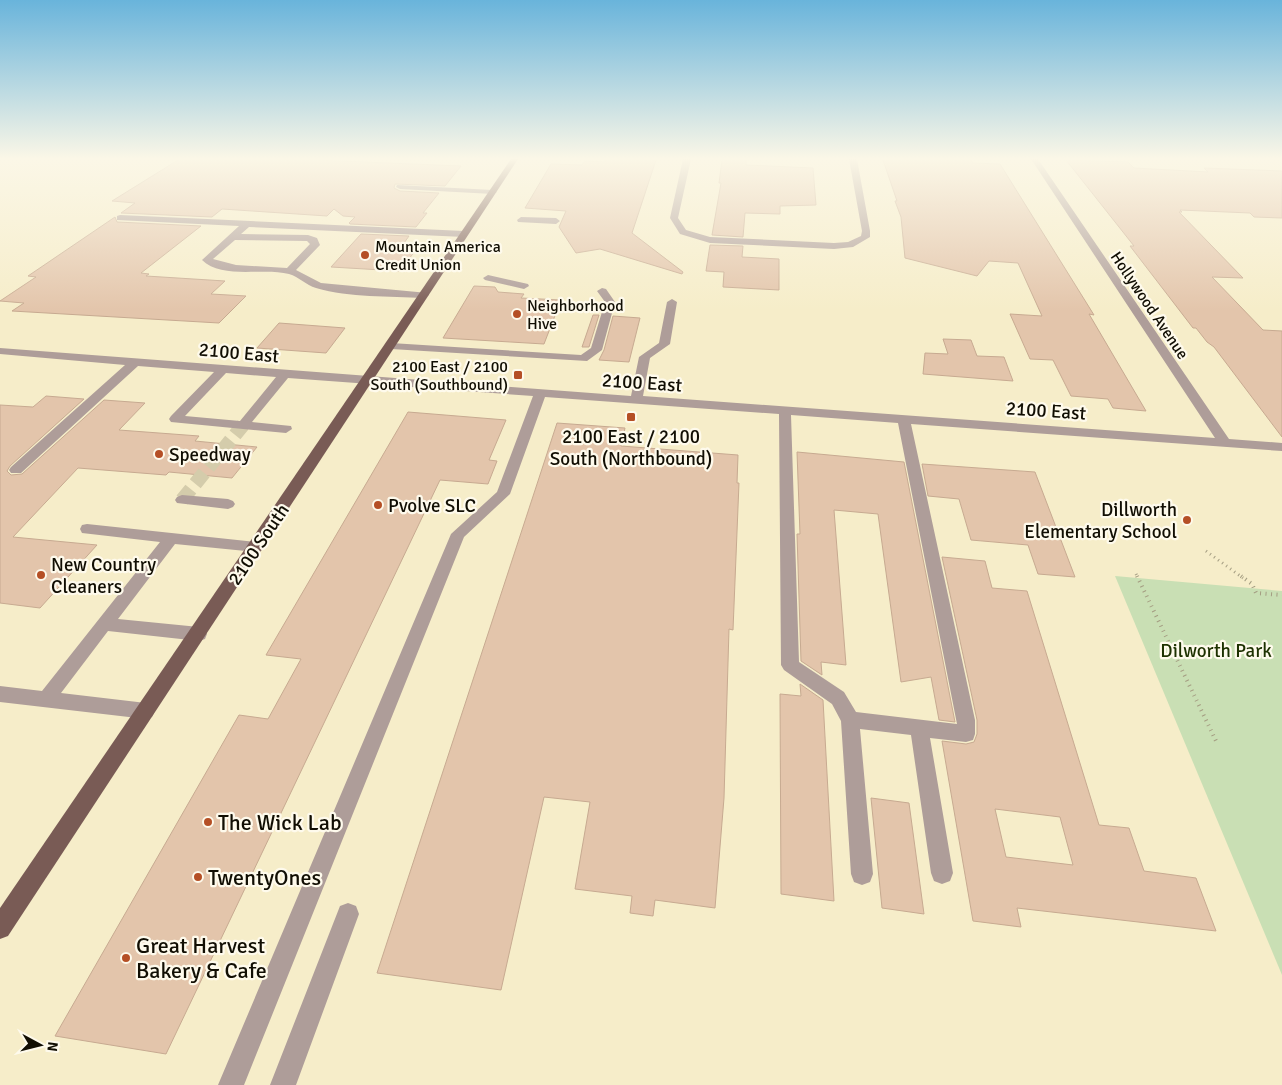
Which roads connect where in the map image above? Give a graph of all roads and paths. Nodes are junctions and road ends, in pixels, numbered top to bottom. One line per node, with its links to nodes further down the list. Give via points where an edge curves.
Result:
1 (481, 210): 9 (main road, 2100 South)
2 (676, 210): 3 (street, via 676,225 695,237 834,246 850,245 865,237)
3 (862, 210)
4 (1067, 210): 29 (street, Hollywood Avenue)
5 (120, 218): 8 (street)
6 (521, 220): 7 (street)
7 (556, 222)
8 (247, 224): 9 (street); 10 (street)
9 (464, 234): 15 (main road, 2100 South)
10 (234, 236): 11 (street, via 207,260 213,264); 11 (street, via 314,240 315,245)
11 (289, 271): 15 (street, via 318,286)
12 (488, 278): 13 (street)
13 (524, 286)
14 (602, 290): 17 (street, via 610,302 596,350 583,360)
15 (424, 295): 17 (main road, 2100 South)
16 (672, 302): 24 (street, via 664,344 645,358)
17 (391, 346): 22 (main road, 2100 South)
18 (0, 351): 19 (street, 2100 East)
19 (136, 361): 20 (street, 2100 East); 31 (street)
20 (222, 370): 21 (street, 2100 East); 27 (street, via 175,419)
21 (285, 374): 22 (street, 2100 East); 27 (street)
22 (368, 380): 23 (street, 2100 East); 36 (main road, 2100 South)
23 (540, 393): 24 (street, 2100 East); 52 (street, via 503,494 458,534)
24 (636, 400): 25 (street, 2100 East)
25 (785, 411): 26 (street, 2100 East); 45 (street, via 790,665 838,698)
26 (904, 419): 29 (street, 2100 East); 46 (street, via 964,710 966,734)
27 (243, 425): 28 (street)
28 (286, 429)
29 (1224, 442): 30 (street, 2100 East)
30 (1282, 447)
31 (16, 470)
32 (182, 500): 33 (street)
33 (228, 504)
34 (87, 529): 35 (street)
35 (171, 538): 36 (street); 40 (street)
36 (256, 548): 41 (main road, 2100 South)
37 (1206, 551): 39 (path, via 1252,584 1256,593)
38 (1136, 574): 47 (path)
39 (1282, 595)
40 (105, 624): 41 (street); 43 (street)
41 (199, 634): 44 (main road, 2100 South)
42 (0, 694): 43 (street)
43 (46, 700): 44 (street)
44 (146, 711): 51 (main road, 2100 South)
45 (850, 720): 46 (street); 49 (street)
46 (919, 728): 48 (street)
47 (1216, 741)
48 (942, 873)
49 (862, 874)
50 (348, 914): 53 (street)
51 (0, 928)
52 (231, 1085)
53 (283, 1085)

